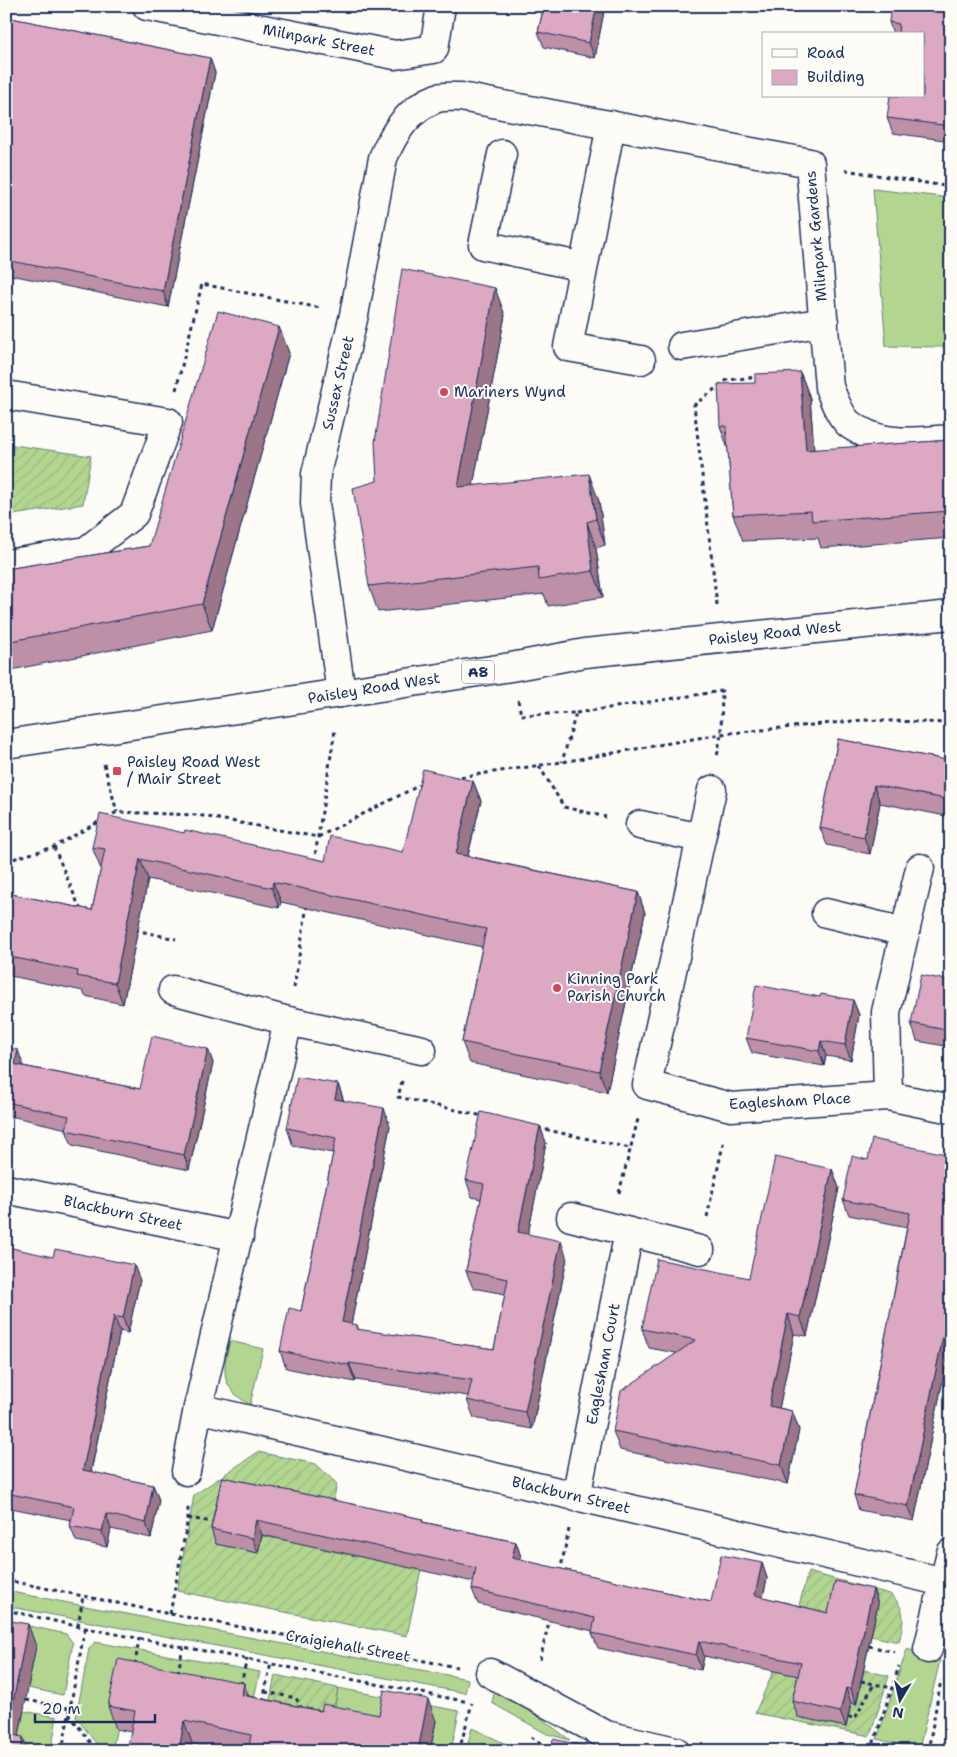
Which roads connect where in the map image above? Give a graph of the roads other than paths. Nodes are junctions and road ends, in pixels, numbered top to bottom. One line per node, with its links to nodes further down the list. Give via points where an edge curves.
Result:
1 (147, 6): 2 (street, Milnpark Street, via 395,55 434,49)
2 (441, 6)
3 (438, 98): 4 (street, Milnpark Gardens, via 461,96); 14 (street, Sussex Street, via 404,120 383,158 354,315 316,474 315,503)
4 (610, 125): 6 (street); 7 (street, Milnpark Gardens, via 810,163)
5 (502, 154): 6 (street, via 483,245)
6 (583, 267): 9 (street, via 568,347)
7 (824, 322): 8 (street); 11 (street, Milnpark Gardens, via 829,387 847,423 866,435 886,440)
8 (682, 346)
9 (641, 360)
10 (6, 395): 12 (street, via 168,422 134,514 86,551)
11 (951, 439)
12 (6, 564)
13 (951, 615): 14 (street, Paisley Road West / A8, via 584,653)
14 (341, 693): 15 (street, Paisley Road West / A8)
15 (6, 744)
16 (712, 790): 18 (street)
17 (640, 825): 18 (street)
18 (701, 838): 25 (street, Eaglesham Place, via 647,1085 731,1107)
19 (920, 868): 21 (street)
20 (826, 913): 21 (street)
21 (905, 932): 25 (street, via 886,1012)
22 (172, 990): 23 (street)
23 (288, 1021): 24 (street); 30 (street)
24 (416, 1049)
25 (888, 1096): 26 (street, Eaglesham Place)
26 (951, 1109)
27 (6, 1189): 30 (street, Blackburn Street)
28 (571, 1217): 29 (street)
29 (629, 1232): 31 (street); 34 (street, Eaglesham Court)
30 (239, 1237): 32 (street)
31 (700, 1250)
32 (198, 1408): 33 (street); 34 (street, Blackburn Street)
33 (186, 1471)
34 (576, 1497): 36 (street, Blackburn Street)
35 (951, 1552): 36 (street)
36 (944, 1582): 37 (street)
37 (915, 1651)
38 (490, 1673): 39 (street, via 606,1735)
39 (675, 1751)

